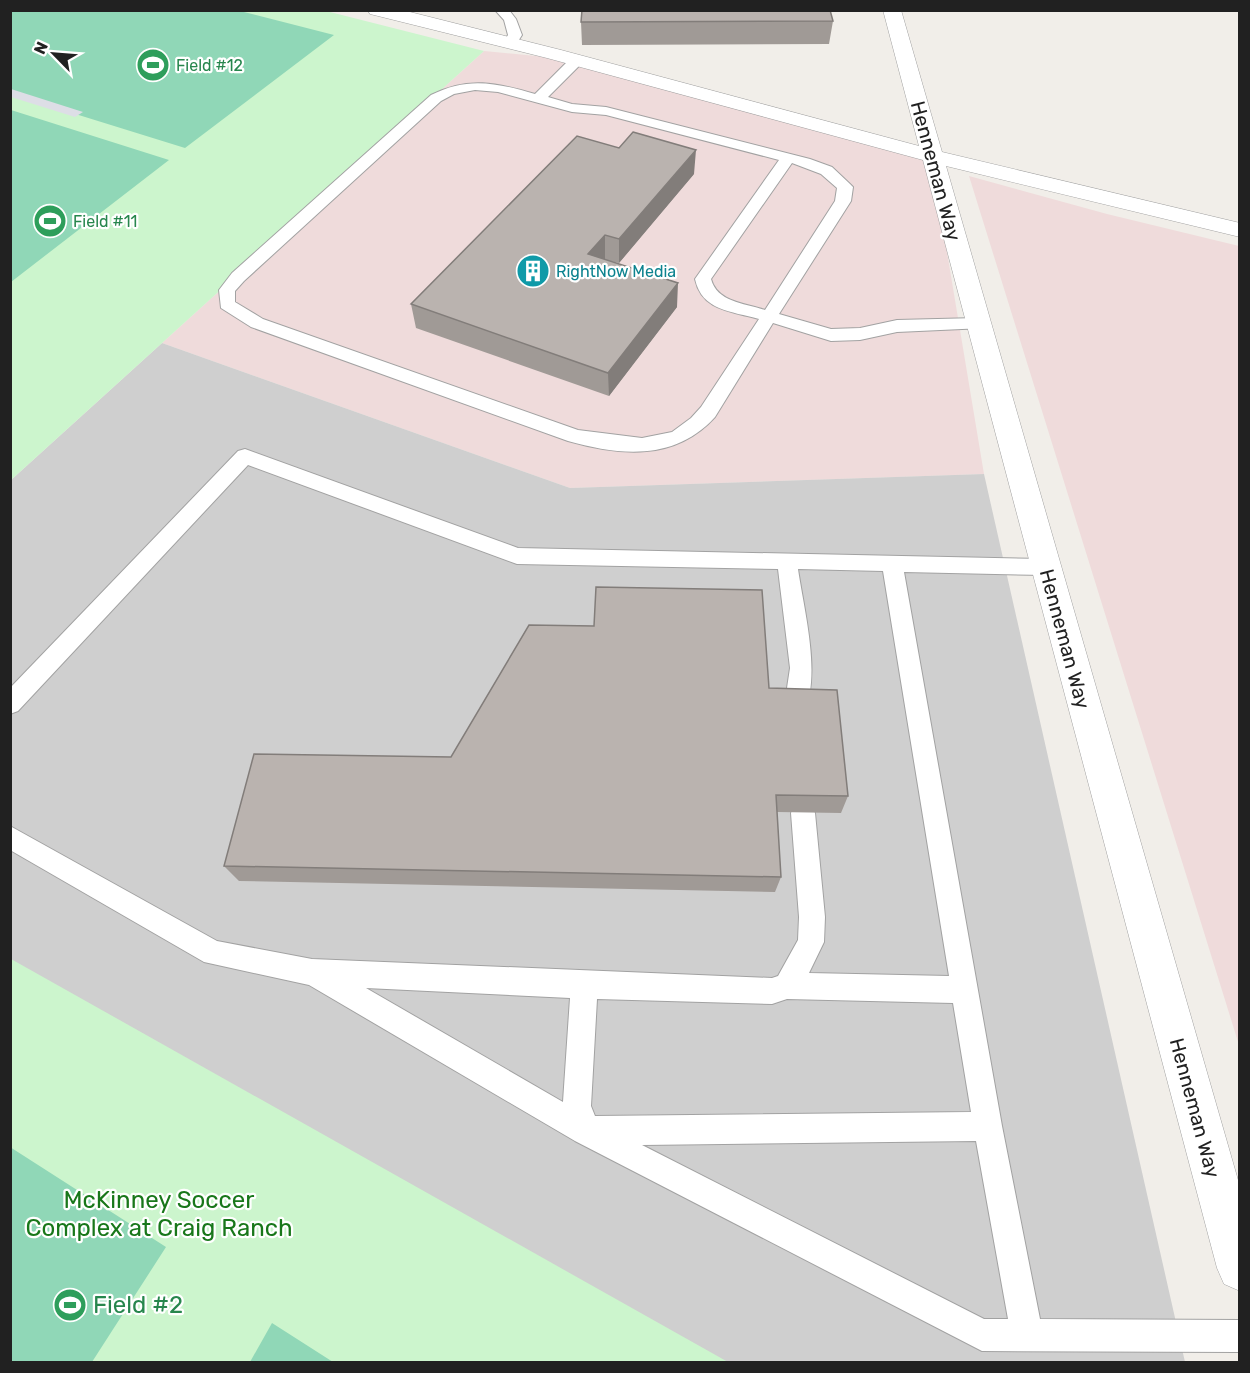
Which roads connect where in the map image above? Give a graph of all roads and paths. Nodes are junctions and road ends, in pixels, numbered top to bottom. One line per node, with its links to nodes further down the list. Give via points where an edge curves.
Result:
1 (377, 10): 4 (street)
2 (501, 10): 4 (lane, via 510,19 515,34)
3 (892, 10): 7 (street, Henneman Way)
4 (510, 43): 5 (street)
5 (577, 60): 6 (lane); 7 (street)
6 (538, 99): 8 (lane, via 606,111); 10 (lane, via 482,85 451,89 436,98 238,276 227,290 226,304 257,323 575,436 623,443 676,439 694,428)
7 (931, 156): 9 (street); 11 (street, Henneman Way)
8 (788, 158): 10 (lane, via 823,167 845,187 843,201); 10 (lane, via 703,279 714,300)
9 (1239, 230)
10 (771, 317): 11 (lane, via 831,335 897,326)
11 (978, 324): 14 (street, Henneman Way)
12 (787, 561): 13 (lane); 15 (lane, via 517,556 245,456); 16 (lane, via 801,668)
13 (892, 564): 14 (lane); 22 (lane)
14 (1045, 567): 25 (street, Henneman Way)
15 (10, 705)
16 (795, 708)
17 (803, 813): 21 (lane, via 811,942)
18 (10, 837): 19 (lane, via 213,953)
19 (312, 972): 20 (lane); 24 (lane)
20 (584, 985): 21 (lane, via 772,991); 24 (lane, via 577,1106)
21 (787, 986): 22 (lane)
22 (966, 990): 23 (lane)
23 (988, 1126): 24 (lane); 26 (lane)
24 (585, 1131): 26 (lane, via 982,1335)
25 (1239, 1268)
26 (1027, 1335): 27 (lane)
27 (1239, 1336)

